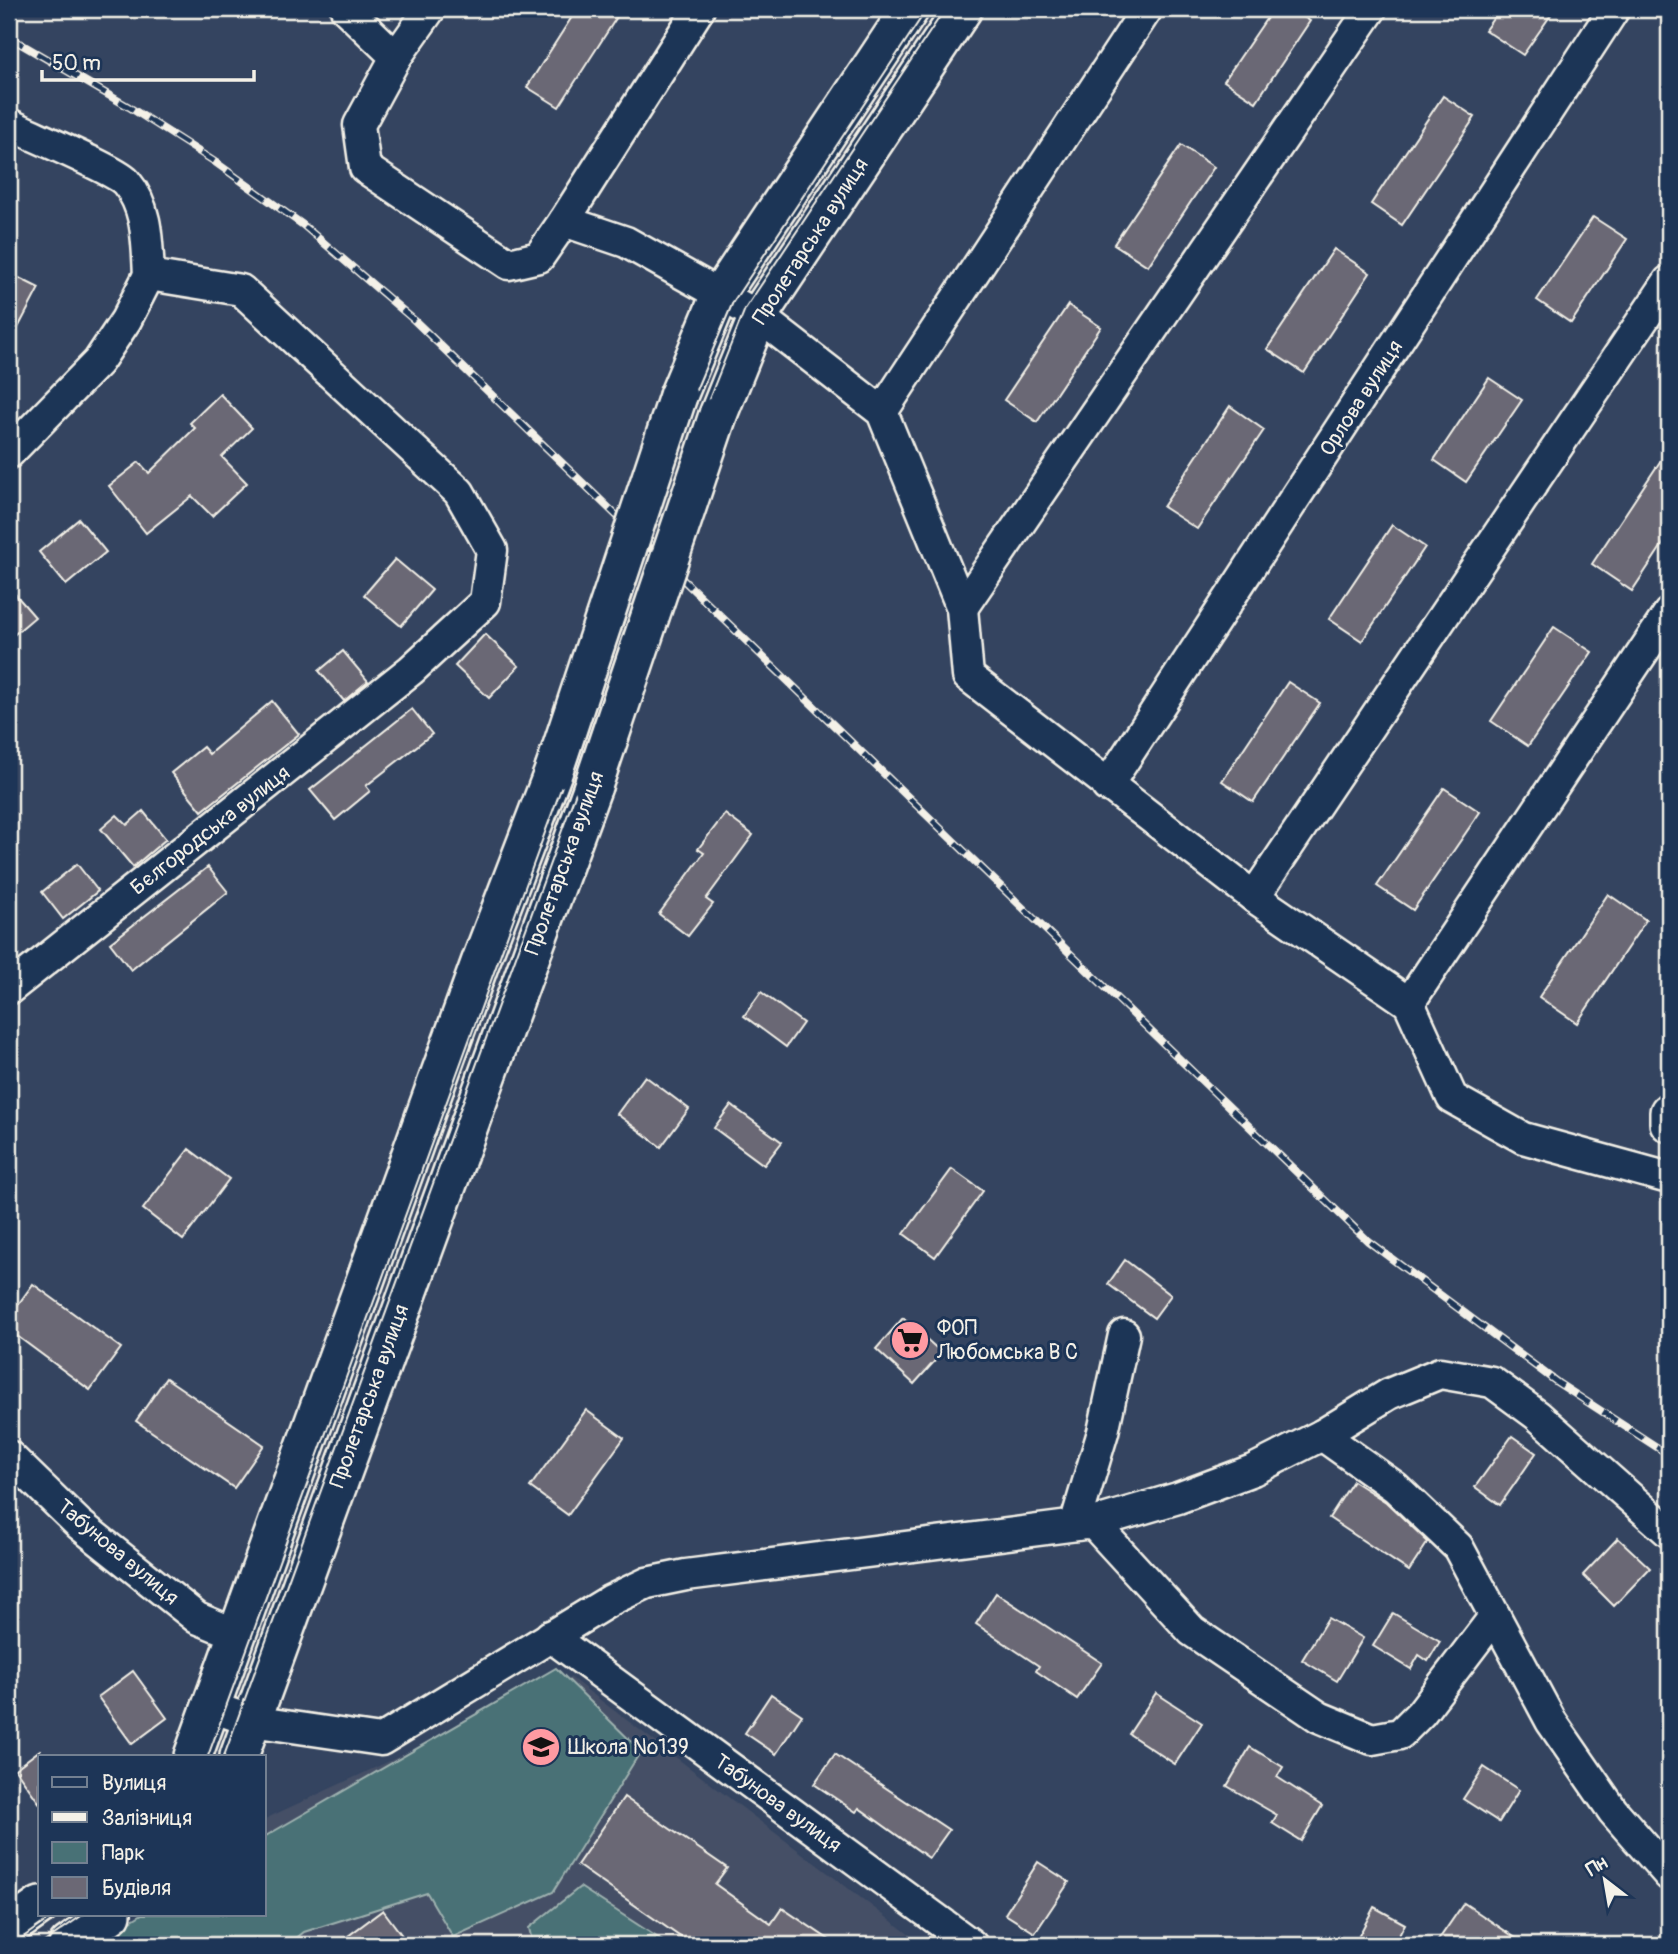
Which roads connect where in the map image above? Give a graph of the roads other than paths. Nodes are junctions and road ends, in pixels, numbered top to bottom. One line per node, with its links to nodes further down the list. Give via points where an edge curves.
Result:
1 (346, 9): 9 (street)
2 (430, 9): 9 (street)
3 (699, 9): 11 (street)
4 (909, 9): 14 (main road, Пролетарська вулиця)
5 (963, 9): 15 (main road, Пролетарська вулиця)
6 (1147, 9): 16 (street)
7 (1371, 9): 18 (street)
8 (1614, 9): 20 (street, Орлова вулиця)
9 (396, 57): 11 (street, via 359,125 365,168 509,264 539,257)
10 (9, 124): 12 (street, via 124,180 139,204 147,231)
11 (564, 221): 14 (street, via 626,242)
12 (149, 275): 17 (street, via 98,362); 22 (street, Бєлгородська вулиця, via 241,290 459,492 492,550 485,602 411,670)
13 (1669, 281): 21 (street)
14 (720, 295): 15 (street); 33 (main road, Пролетарська вулиця, bridge, via 678,396 554,770)
15 (758, 316): 16 (street); 36 (main road, Пролетарська вулиця, bridge, via 718,415 593,786)
16 (882, 412): 18 (street)
17 (9, 453)
18 (962, 608): 20 (street, via 968,677)
19 (1669, 613): 23 (street)
20 (1107, 786): 21 (street)
21 (1254, 897): 23 (street)
22 (9, 989)
23 (1409, 1003): 26 (street, via 1452,1098 1522,1138)
24 (1669, 1112): 25 (main road)
25 (1669, 1123)
26 (1669, 1178)
27 (1124, 1335): 30 (street)
28 (1322, 1435): 30 (street, via 1253,1470 1178,1498); 31 (street, via 1389,1394 1440,1373 1492,1382 1537,1415); 32 (street, via 1395,1487 1458,1547)
29 (9, 1456): 33 (street, Табунова вулиця, via 79,1524 197,1618)
30 (1084, 1524): 32 (street, via 1192,1631 1318,1717 1372,1739 1400,1734); 34 (street, via 685,1575 647,1583)
31 (1669, 1532)
32 (1495, 1616): 39 (street, via 1551,1721 1613,1811)
33 (236, 1634): 35 (main road, Пролетарська вулиця)
34 (550, 1636): 36 (street, via 381,1740); 44 (street, Табунова вулиця)
35 (212, 1707): 36 (street); 37 (main road, Пролетарська вулиця)
36 (251, 1721): 38 (main road, Пролетарська вулиця)
37 (193, 1755)
38 (239, 1755)
39 (1669, 1875)
40 (38, 1907): 42 (main road)
41 (108, 1916): 43 (main road)
42 (9, 1928)
43 (68, 1945)
44 (972, 1945)

